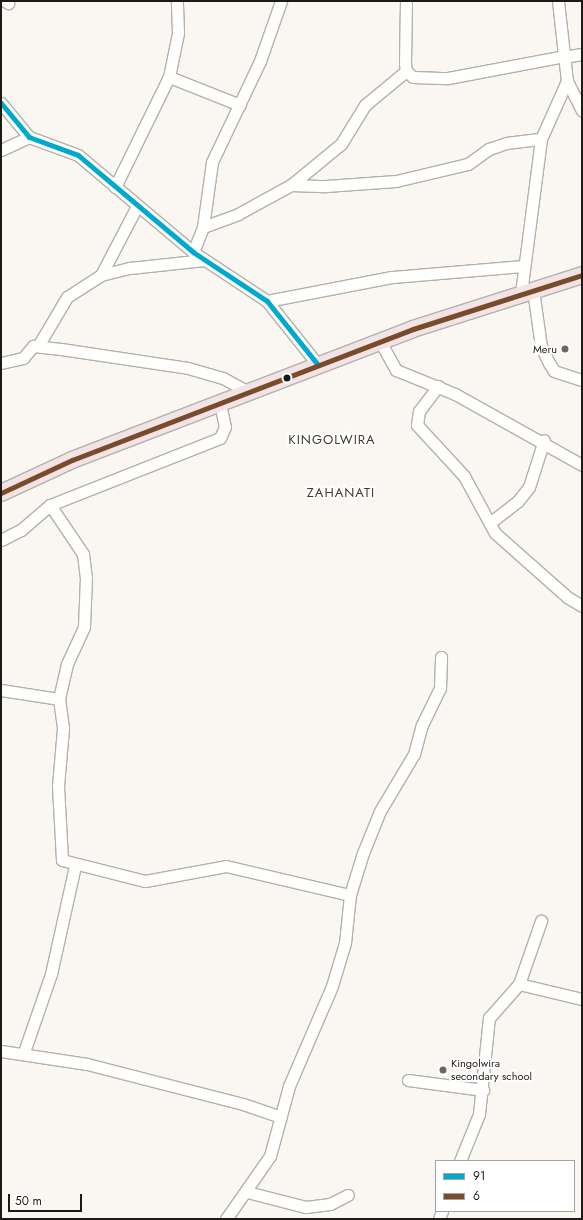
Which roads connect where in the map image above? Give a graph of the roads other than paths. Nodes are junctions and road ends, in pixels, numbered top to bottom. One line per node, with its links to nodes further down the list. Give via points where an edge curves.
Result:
1 (177, 1): 8 (street, via 178,33)
2 (281, 1): 11 (street)
3 (406, 1): 7 (street)
4 (558, 1): 6 (street)
5 (582, 54): 6 (street)
6 (564, 56): 7 (street, via 437,79 418,79); 9 (street)
7 (406, 71): 16 (street, via 365,105 341,144)
8 (169, 77): 11 (street); 17 (street)
9 (567, 81): 12 (street); 14 (street)
10 (1, 102): 13 (street)
11 (240, 105): 19 (street, via 212,162)
12 (582, 110)
13 (29, 137): 15 (street); 17 (street, via 78,155)
14 (542, 139): 16 (street, via 506,143 489,149 468,164 396,181 326,186); 22 (street)
15 (1, 150)
16 (291, 185): 19 (street, via 238,214)
17 (115, 187): 18 (street)
18 (137, 206): 20 (street); 23 (street)
19 (203, 227): 20 (street)
20 (194, 252): 21 (street)
21 (205, 260): 23 (street, via 130,268); 26 (street)
22 (524, 266): 25 (street); 26 (street, via 392,277)
23 (101, 275): 28 (street, via 67,297)
24 (582, 275): 25 (highway)
25 (527, 291): 27 (highway); 31 (street, via 541,346 549,363 554,371)
26 (267, 301): 30 (street)
27 (381, 343): 30 (highway); 32 (street, via 396,370)
28 (38, 346): 29 (street, via 33,346 23,358); 33 (street, via 188,368 223,378)
29 (1, 363)
30 (318, 365): 33 (highway)
31 (582, 380)
32 (438, 386): 35 (street); 39 (street, via 419,411 418,425 464,476)
33 (248, 392): 34 (highway)
34 (220, 404): 37 (highway, via 72,460); 38 (street, via 225,427 220,438)
35 (544, 440): 36 (street); 39 (street, via 528,486 518,501)
36 (582, 465)
37 (1, 493)
38 (50, 505): 40 (street, via 21,530); 44 (street, via 83,554 86,577 84,627 67,664)
39 (491, 522): 41 (street, via 503,541 538,568 566,597)
40 (1, 540)
41 (582, 606)
42 (441, 656): 46 (street, via 440,688 422,725 414,754 380,811)
43 (1, 690): 44 (street)
44 (58, 699): 45 (street, via 63,728 58,786 59,849 62,860)
45 (75, 866): 46 (street, via 145,881 226,866); 51 (street, via 51,974)
46 (350, 895): 54 (street, via 345,943 332,986 289,1086)
47 (541, 921): 48 (street)
48 (519, 984): 49 (street); 53 (street, via 489,1018)
49 (582, 999)
50 (1, 1050): 51 (street)
51 (24, 1052): 54 (street, via 242,1104)
52 (408, 1080): 53 (street)
53 (483, 1090): 55 (street, via 478,1114)
54 (281, 1117): 56 (street, via 270,1156)
55 (460, 1160)
56 (247, 1192): 57 (street, via 306,1206 330,1204); 58 (street)
57 (348, 1195)
58 (226, 1219)

